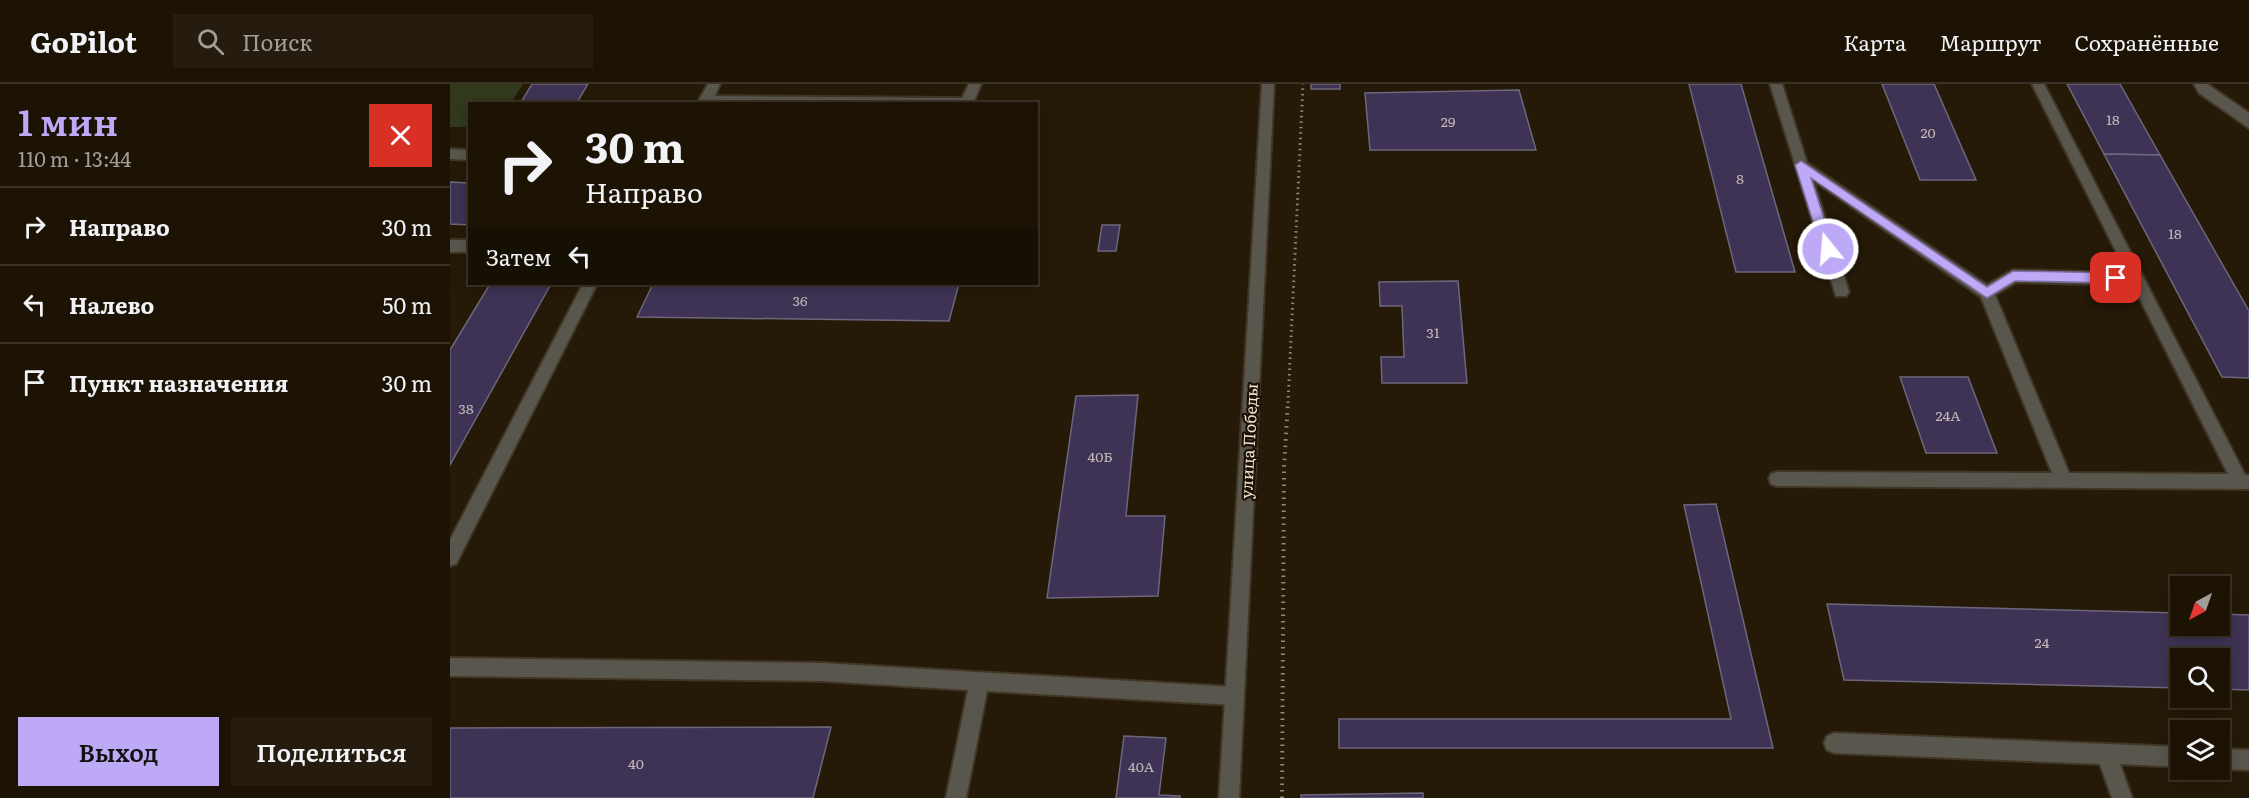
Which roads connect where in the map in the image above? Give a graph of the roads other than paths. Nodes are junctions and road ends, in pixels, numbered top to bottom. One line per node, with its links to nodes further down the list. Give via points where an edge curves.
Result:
1 (714, 84): 7 (street, via 706,100)
2 (975, 84): 8 (street)
3 (1268, 84): 25 (street, улица Победы)
4 (1776, 84): 12 (street)
5 (2038, 84): 15 (street)
6 (2200, 84): 9 (street)
7 (880, 102)
8 (967, 102)
9 (2249, 123)
10 (450, 154): 11 (street)
11 (468, 155)
12 (1801, 165): 17 (street); 18 (street)
13 (450, 246): 14 (street)
14 (468, 246)
15 (2137, 279): 18 (street, via 2013,276); 21 (street)
16 (589, 285): 22 (street)
17 (1841, 292)
18 (1987, 293): 20 (street)
19 (1778, 479): 20 (street)
20 (2063, 480): 21 (street)
21 (2245, 481)
22 (450, 558)
23 (450, 667): 24 (street, via 822,672)
24 (979, 682): 25 (street); 31 (street)
25 (1234, 696): 32 (street, улица Победы)
26 (1834, 743): 27 (street)
27 (2106, 754): 28 (street); 33 (street)
28 (2170, 757)
29 (2230, 759): 30 (street)
30 (2249, 760)
31 (956, 798)
32 (1229, 798)
33 (2122, 798)

